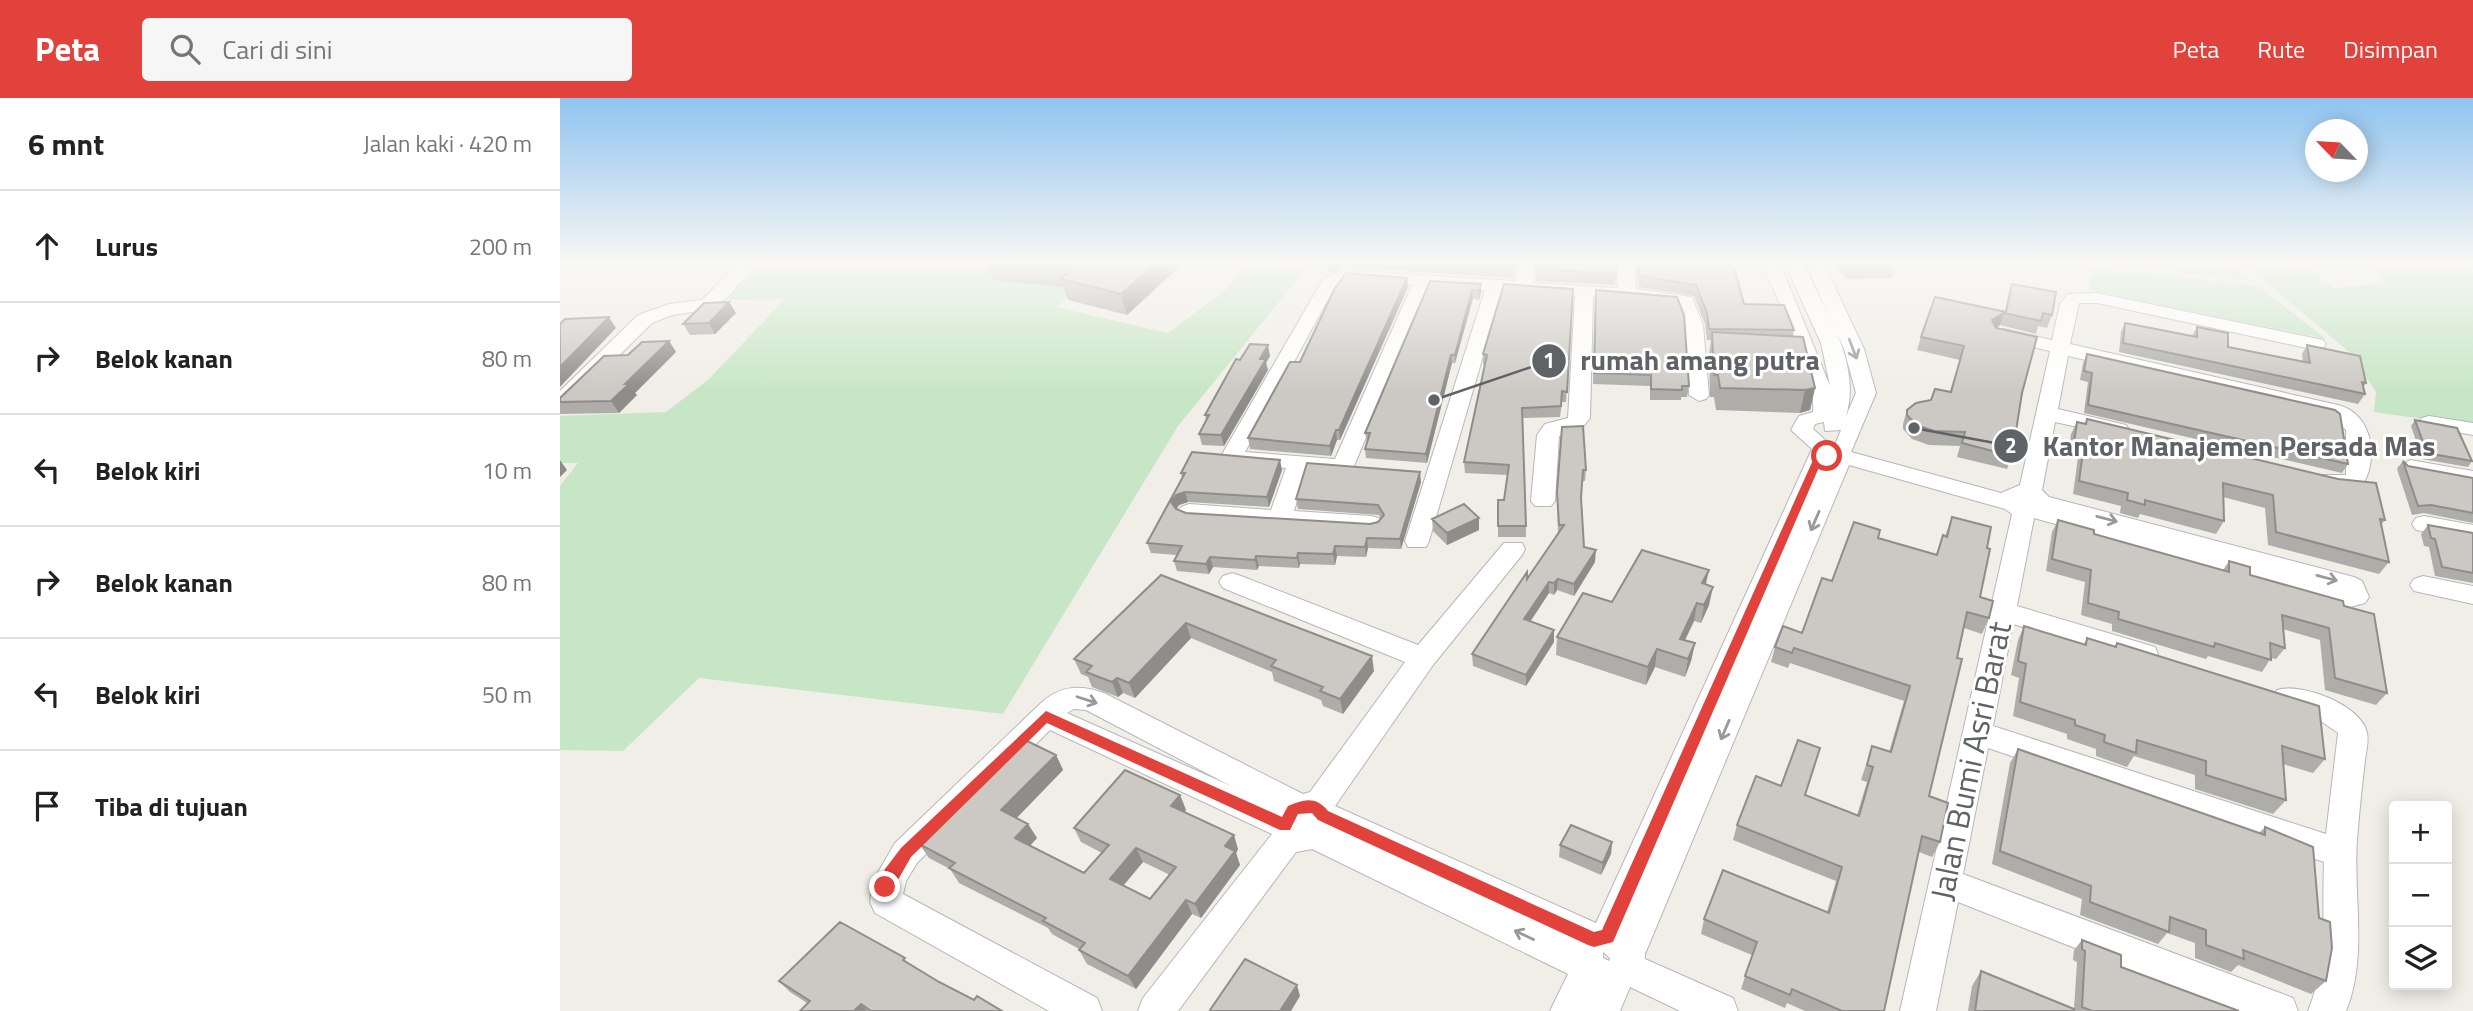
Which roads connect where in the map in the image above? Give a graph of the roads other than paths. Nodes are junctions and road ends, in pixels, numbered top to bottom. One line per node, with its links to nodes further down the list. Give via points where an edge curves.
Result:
1 (695, 307): 21 (street, via 645,319)
2 (1316, 307): 28 (street)
3 (1412, 307): 30 (street)
4 (1488, 307): 34 (street)
5 (1583, 307): 37 (street, via 1579,418 1548,435)
6 (1690, 307): 20 (street)
7 (1788, 307): 13 (street)
8 (1813, 307): 12 (street)
9 (1835, 307): 26 (street, one-way to 26, via 1854,349 1866,393)
10 (2068, 307): 16 (street, Jalan Bumi Asri Barat)
11 (2138, 307): 15 (street, Jalan Bumi Asri Barat)
12 (1815, 312): 13 (street); 19 (street)
13 (1791, 313): 18 (street)
14 (1999, 334): 16 (street)
15 (2316, 344)
16 (2060, 347): 22 (street, Jalan Bumi Asri Barat); 35 (street, via 2338,411 2353,419 2358,427 2353,483)
17 (1780, 350): 18 (street)
18 (1807, 351): 19 (street); 26 (street, via 1826,411 1806,420 1802,430)
19 (1831, 351): 26 (street, via 1842,380)
20 (1699, 395)
21 (560, 403)
22 (2046, 413): 25 (street); 38 (street, Jalan Bumi Asri Barat)
23 (2429, 422): 24 (street)
24 (2471, 433)
25 (2141, 436)
26 (1835, 450): 38 (street); 57 (street, via 1831,486)
27 (1209, 455): 28 (street)
28 (1232, 456): 29 (street)
29 (1299, 462): 30 (street); 40 (street)
30 (1343, 466): 32 (street)
31 (2410, 467): 36 (street)
32 (1369, 468)
33 (1409, 472): 34 (street)
34 (1435, 474): 44 (street)
35 (2303, 475)
36 (2473, 478)
37 (1544, 501)
38 (2026, 502): 38 (street, one-way to 38, via 2345,583 2353,587 2356,597); 49 (street, Jalan Bumi Asri Barat)
39 (1189, 512): 40 (street)
40 (1280, 518): 41 (street)
41 (1371, 524)
42 (2424, 524): 43 (street)
43 (2473, 533)
44 (1417, 541)
45 (1513, 549): 50 (street)
46 (1232, 582): 50 (street)
47 (2423, 585): 48 (street)
48 (2473, 595)
49 (2003, 611): 51 (street); 53 (street, Jalan Bumi Asri Barat)
50 (1423, 658): 54 (street)
51 (2171, 662)
52 (2261, 690): 55 (street, via 2326,709 2349,724 2353,733)
53 (1977, 732): 55 (street); 56 (street, Jalan Bumi Asri Barat)
54 (1305, 821): 57 (street); 58 (street, via 1046,716 906,853 885,887 887,902); 59 (street)
55 (2340, 853): 65 (street, via 2339,970 2332,1006)
56 (1945, 882): 63 (street, Jalan Bumi Asri Barat); 64 (street)
57 (1607, 958): 60 (street); 61 (street); 62 (street)
58 (1084, 1011)
59 (1156, 1011)
60 (1568, 1011)
61 (1602, 1011)
62 (1720, 1011)
63 (1918, 1011)
64 (2280, 1011)
65 (2326, 1011)

